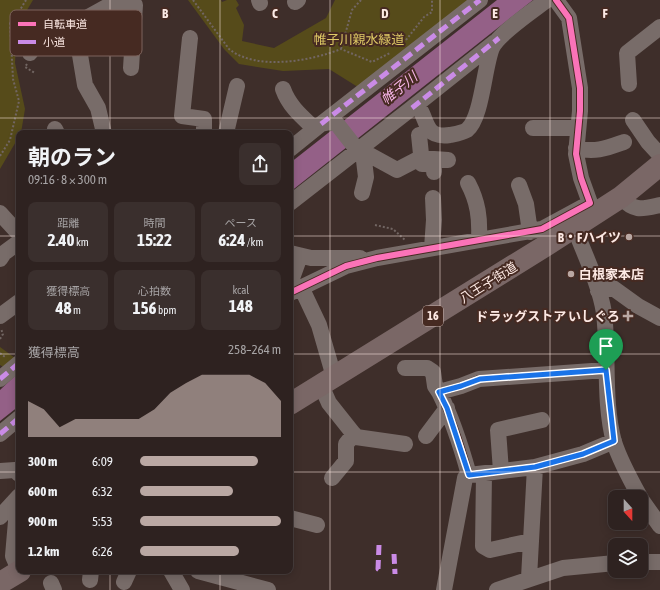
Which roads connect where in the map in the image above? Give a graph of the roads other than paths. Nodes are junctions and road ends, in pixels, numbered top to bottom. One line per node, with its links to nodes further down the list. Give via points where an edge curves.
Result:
1 (480, 0): 27 (street)
2 (547, 0): 10 (street)
3 (556, 0): 7 (street)
4 (572, 0): 7 (street)
5 (100, 10): 6 (street, via 110,4 135,5)
6 (135, 10)
7 (569, 18): 23 (street, via 580,88)
8 (660, 27): 16 (street, via 627,53)
9 (190, 38): 25 (street, via 182,116 204,119)
10 (499, 38): 19 (street); 19 (street, via 492,48 478,107 468,129 457,134 436,135 429,129 419,108)
11 (30, 56): 14 (street)
12 (80, 56): 24 (street, via 85,85 98,108)
13 (131, 56): 15 (street)
14 (28, 60)
15 (130, 68)
16 (628, 84)
17 (237, 86): 26 (street)
18 (283, 88): 27 (street, via 287,100)
19 (412, 108): 32 (street)
20 (289, 111): 27 (street, via 291,117)
21 (633, 120): 33 (street)
22 (533, 128): 23 (street)
23 (578, 128): 31 (street)
24 (103, 130)
25 (204, 130)
26 (227, 130)
27 (312, 131): 30 (street); 32 (street, via 337,124)
28 (419, 135): 34 (street)
29 (624, 142): 31 (street, via 602,150)
30 (293, 147)
31 (576, 148): 48 (street, via 581,178 590,204)
32 (359, 149): 34 (street, via 397,170); 40 (street, via 366,177); 43 (street)
33 (660, 155)
34 (420, 158): 35 (street); 37 (street, via 422,164 428,164)
35 (448, 160)
36 (660, 164): 41 (highway, 八王子街道 / 16)
37 (434, 172)
38 (468, 183): 49 (street, via 476,199 480,220)
39 (519, 185): 48 (street)
40 (362, 194)
41 (621, 197): 44 (street, via 627,204 640,209); 46 (highway, 八王子街道 / 16)
42 (433, 198): 51 (street)
43 (293, 201)
44 (660, 205)
45 (0, 213): 47 (street)
46 (574, 226): 48 (highway, 八王子街道 / 16); 57 (street)
47 (16, 231)
48 (541, 235): 49 (street); 65 (highway, 八王子街道 / 16)
49 (479, 239): 51 (street)
50 (16, 244): 52 (street)
51 (432, 248): 54 (street)
52 (1, 254)
53 (295, 254): 54 (street, via 311,258); 55 (street)
54 (377, 258): 56 (street, via 346,266)
55 (293, 268)
56 (296, 290): 65 (street, via 319,325)
57 (598, 291): 59 (street, via 613,288); 63 (street, via 604,313)
58 (16, 306): 60 (street)
59 (660, 318)
60 (0, 326)
61 (16, 366): 64 (street)
62 (405, 368): 66 (street, via 427,368 433,372 435,386)
63 (606, 370): 66 (street, via 480,379); 74 (street)
64 (0, 379)
65 (327, 381): 67 (highway, 八王子街道 / 16); 72 (street, via 329,403)
66 (439, 392): 68 (street)
67 (293, 402)
68 (447, 408): 73 (street); 80 (street)
69 (542, 420): 79 (street, via 498,430)
70 (16, 421): 71 (street)
71 (0, 434)
72 (354, 434): 75 (street, via 356,437); 81 (street, via 346,444 346,461)
73 (426, 436)
74 (614, 441): 76 (street, via 583,454); 82 (street, via 625,470)
75 (404, 444)
76 (535, 467): 79 (street); 90 (street)
77 (0, 471): 78 (street)
78 (16, 471)
79 (501, 471): 80 (street)
80 (477, 475): 90 (street, via 483,546 490,550); 104 (street, via 465,478)
81 (332, 478)
82 (636, 490)
83 (16, 500): 85 (street)
84 (648, 508): 89 (street)
85 (0, 518)
86 (293, 519): 87 (street)
87 (317, 525)
88 (16, 526): 91 (street, via 13,556)
89 (660, 526)
90 (531, 541): 100 (street)
91 (16, 562)
92 (648, 562): 93 (street)
93 (660, 562)
94 (608, 564): 100 (street, via 563,568)
95 (16, 573): 99 (highway)
96 (173, 574): 102 (street)
97 (223, 574): 98 (street)
98 (248, 577): 103 (street)
99 (0, 583)
100 (532, 584): 101 (street)
101 (504, 588)
102 (182, 590)
103 (268, 590)
104 (444, 590)

